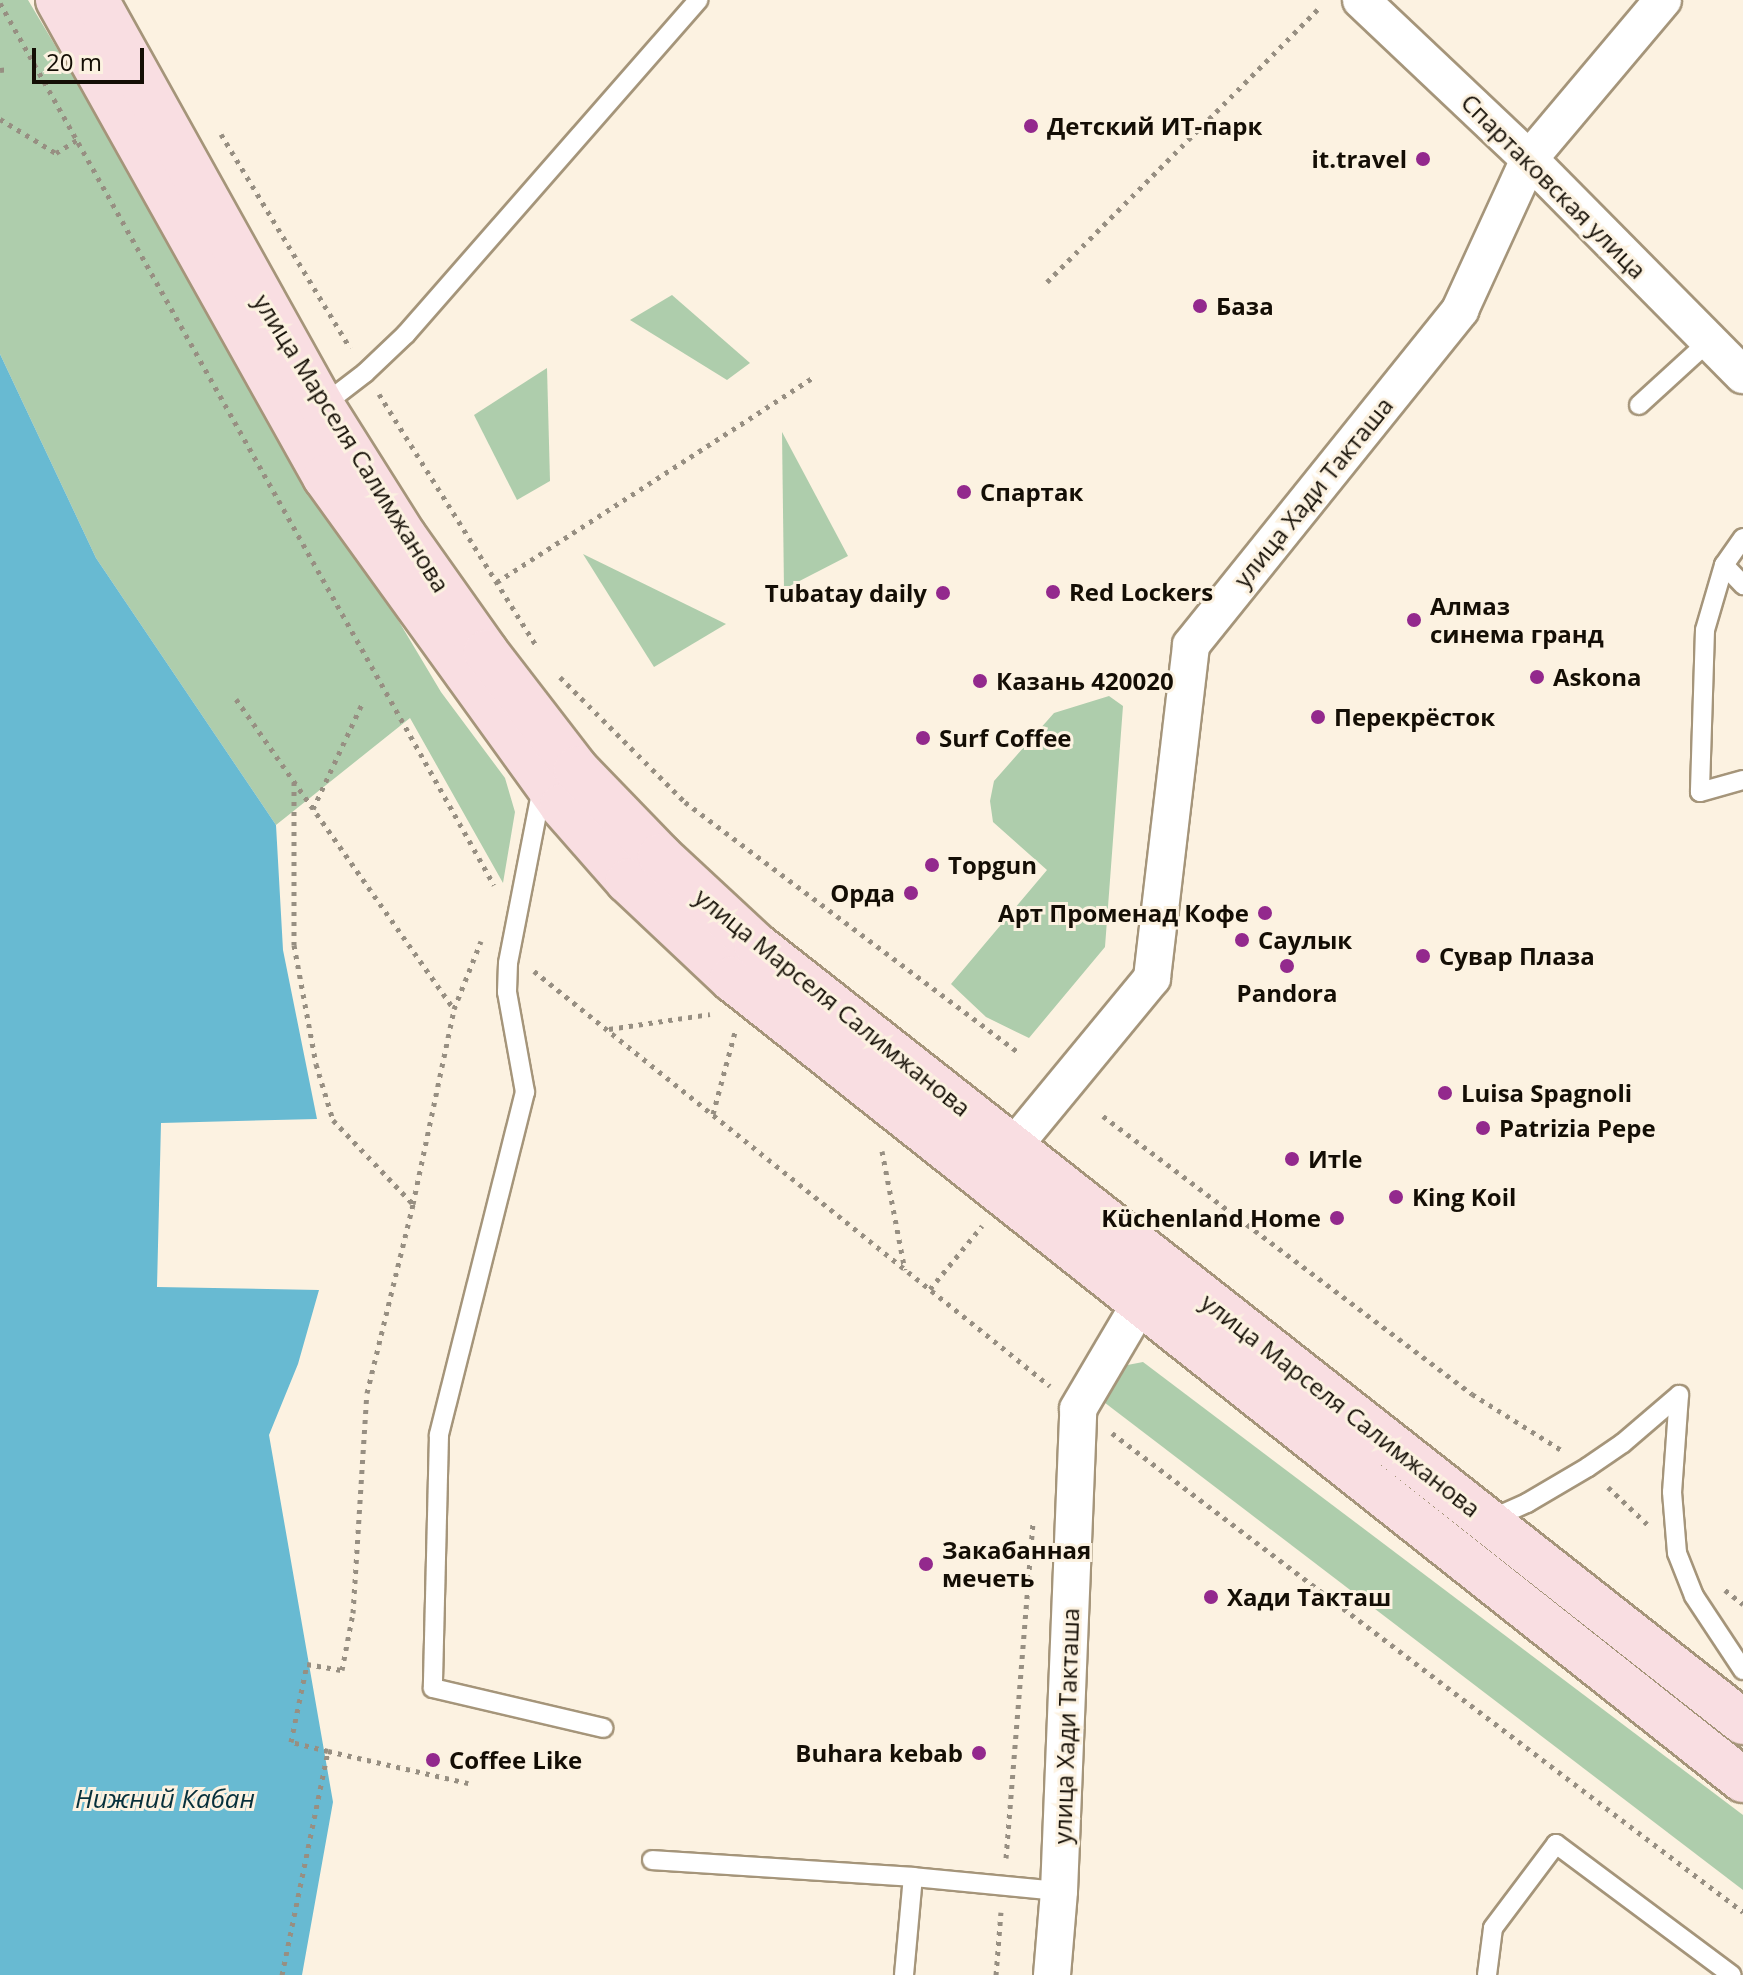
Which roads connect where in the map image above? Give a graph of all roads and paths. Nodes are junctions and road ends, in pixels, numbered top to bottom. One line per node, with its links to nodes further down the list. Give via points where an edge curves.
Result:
1 (58, 0): 30 (main road, via 325,477)
2 (96, 0): 20 (main road, улица Марселя Салимжанова)
3 (698, 0): 16 (lane, via 406,334)
4 (1361, 0): 13 (street, Спартаковская улица)
5 (1663, 0): 13 (street, улица Хади Такташа)
6 (0, 3): 12 (path)
7 (1318, 9): 14 (path)
8 (9, 69): 9 (path)
9 (0, 70)
10 (0, 119): 12 (path, via 56,153)
11 (213, 120): 16 (path)
12 (77, 140): 33 (path)
13 (1529, 159): 15 (street, Спартаковская улица); 43 (street, улица Хади Такташа, via 1460,310 1191,645 1152,978)
14 (1047, 282)
15 (1709, 341): 17 (street, Спартаковская улица); 19 (lane)
16 (365, 373): 20 (lane); 23 (path)
17 (1743, 375)
18 (814, 377): 23 (path)
19 (1639, 405)
20 (322, 406): 43 (main road, улица Марселя Салимжанова, via 404,536 576,769 757,946)
21 (1743, 538): 22 (lane)
22 (1724, 565): 24 (lane); 29 (lane, via 1705,630 1700,792)
23 (497, 582): 25 (path)
24 (1743, 585)
25 (543, 655)
26 (550, 667): 40 (path, via 685,802)
27 (236, 699): 31 (path)
28 (363, 702): 32 (path)
29 (1743, 780)
30 (544, 781): 33 (lane); 49 (main road, via 628,881 732,979)
31 (294, 782): 32 (path); 45 (path, via 294,945 316,1064 333,1120)
32 (313, 809): 36 (path)
33 (518, 926): 35 (lane)
34 (482, 940): 36 (path)
35 (511, 953): 39 (path); 60 (lane, via 507,992 525,1092 439,1435 433,1688)
36 (454, 1009): 45 (path)
37 (723, 1012): 39 (path)
38 (738, 1023): 41 (path)
39 (608, 1029): 41 (path)
40 (1019, 1053)
41 (713, 1114): 47 (path)
42 (1103, 1116): 53 (path, via 1472,1394)
43 (1012, 1148): 55 (main road, улица Марселя Салимжанова)
44 (882, 1149): 47 (path)
45 (413, 1204): 61 (path, via 367,1393 353,1613 342,1670 307,1664 291,1742)
46 (987, 1219): 48 (path)
47 (905, 1270): 48 (path)
48 (930, 1289): 50 (path)
49 (1141, 1302): 52 (street, улица Хади Такташа); 62 (main road)
50 (1045, 1382): 51 (path); 52 (path)
51 (1044, 1394)
52 (1078, 1409): 67 (street, улица Хади Такташа); 68 (path)
53 (1588, 1467): 55 (lane); 56 (path); 56 (lane, via 1679,1395 1672,1492)
54 (1034, 1513): 66 (path)
55 (1486, 1521): 59 (main road, улица Марселя Салимжанова)
56 (1677, 1553): 57 (path); 58 (lane, via 1694,1596)
57 (1743, 1604)
58 (1743, 1670)
59 (1743, 1722)
60 (603, 1728)
61 (328, 1751): 63 (path); 69 (path)
62 (1743, 1780)
63 (468, 1783)
64 (652, 1860): 65 (lane)
65 (913, 1877): 66 (lane); 70 (lane)
66 (1004, 1885): 67 (lane); 71 (path)
67 (1059, 1891): 72 (street, улица Хади Такташа)
68 (1743, 1912)
69 (282, 1975)
70 (904, 1975)
71 (996, 1975)
72 (1052, 1975)
73 (1487, 1975): 74 (lane, via 1493,1928 1556,1844)
74 (1732, 1975)

